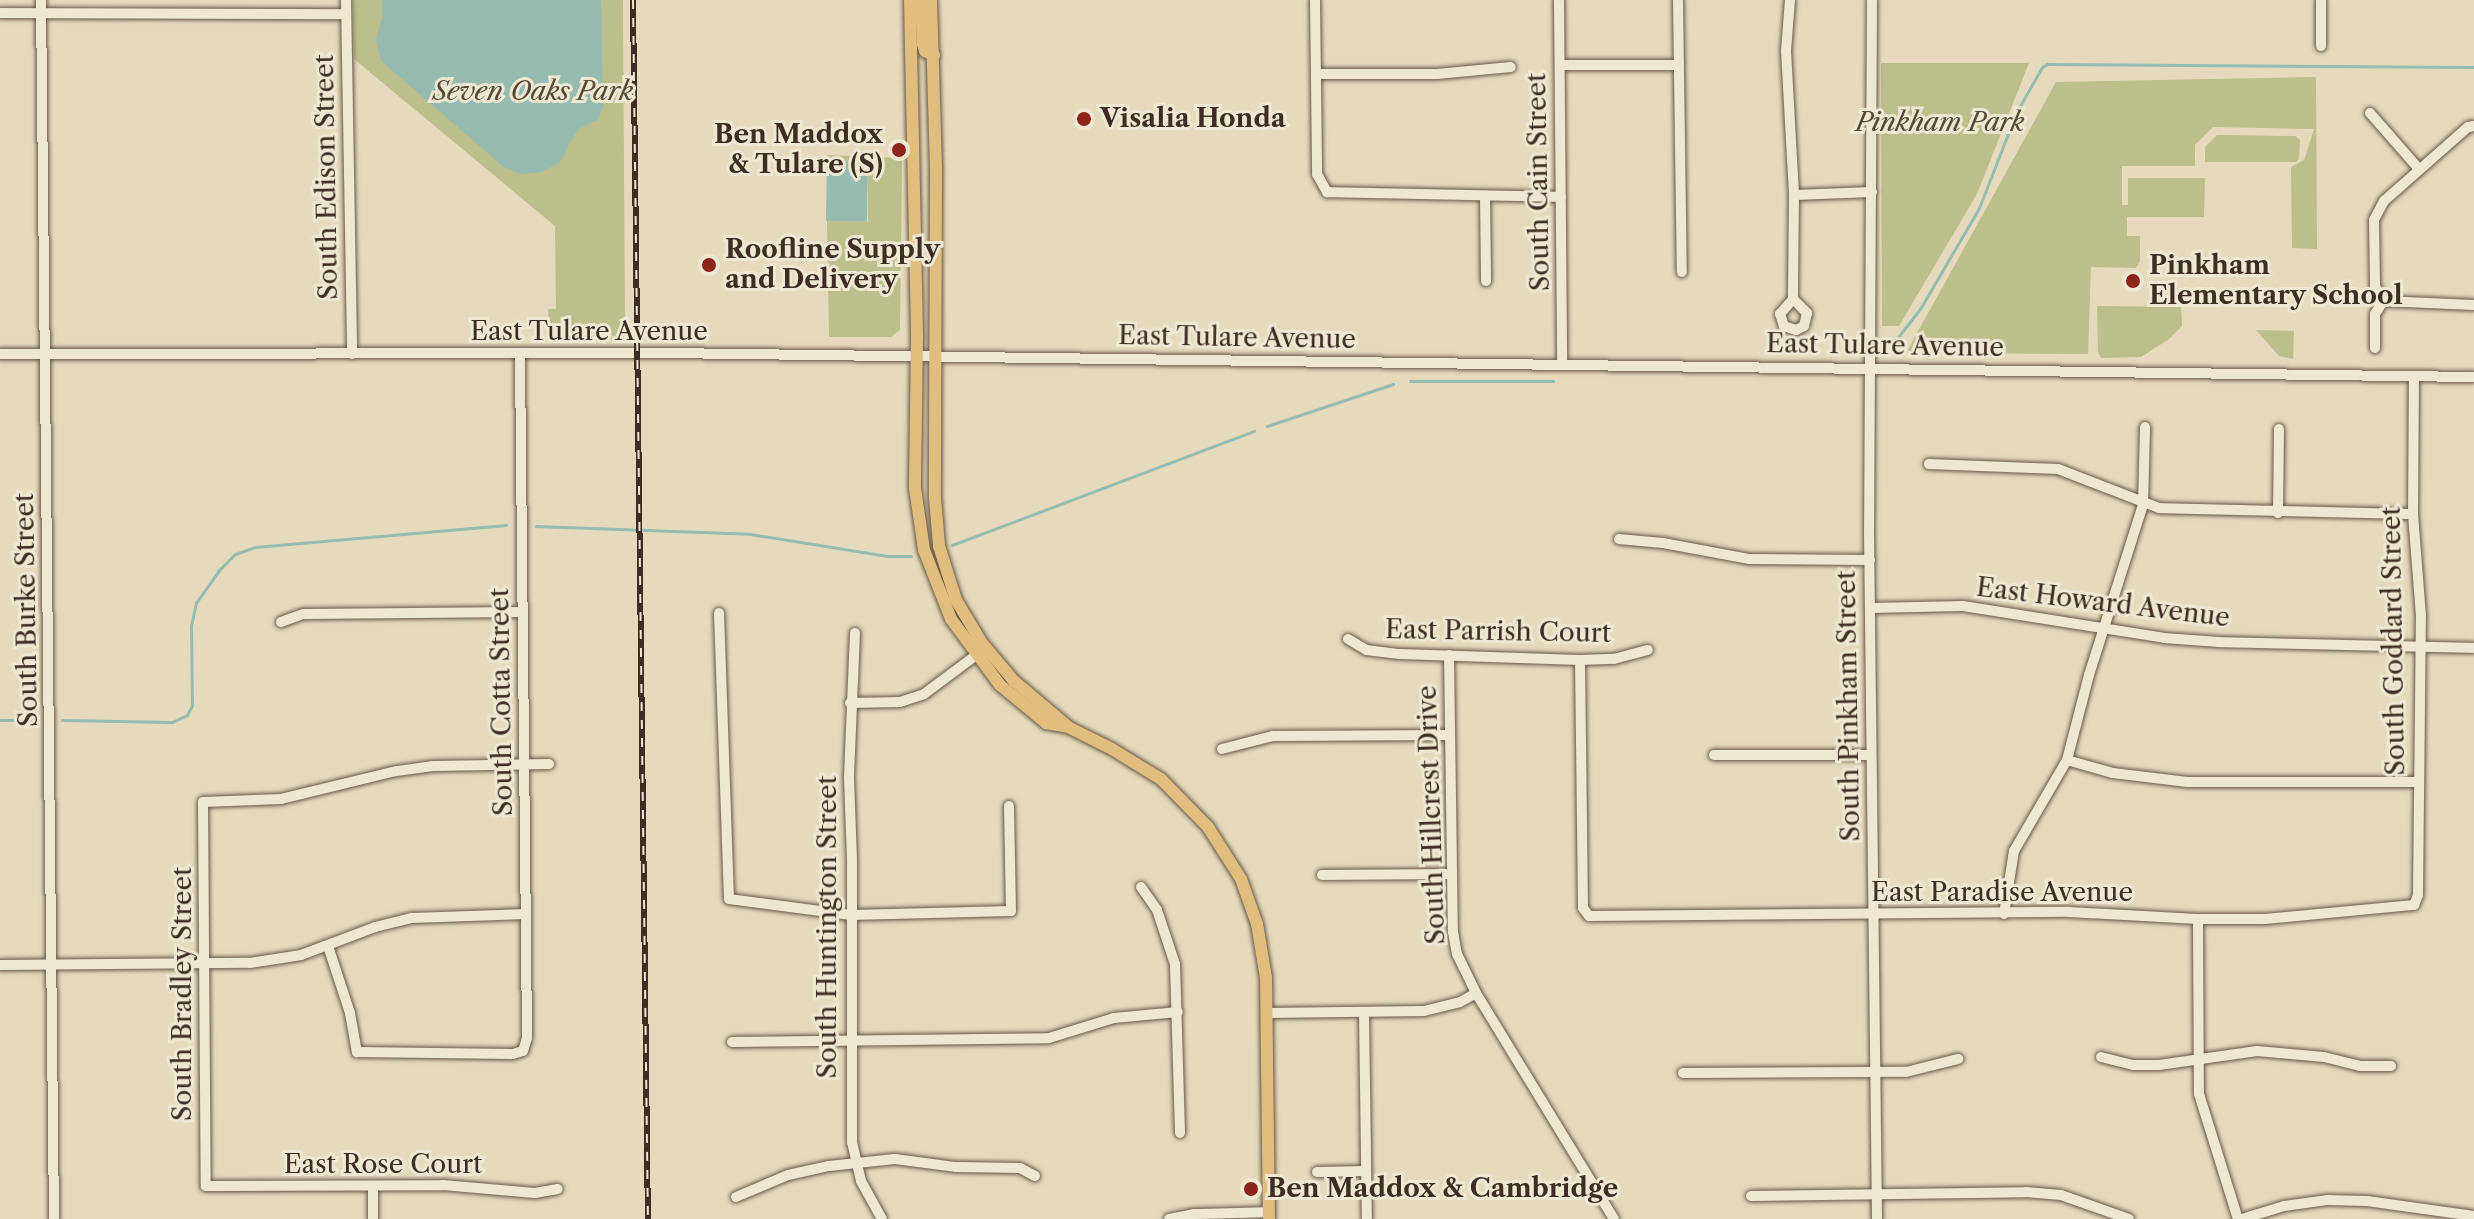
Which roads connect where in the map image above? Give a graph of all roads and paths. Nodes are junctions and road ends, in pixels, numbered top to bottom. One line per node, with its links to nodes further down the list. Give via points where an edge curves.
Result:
1 (41, 0): 13 (street, South Burke Street)
2 (193, 0): 15 (street)
3 (346, 0): 16 (street, South Edison Street)
4 (910, 0): 40 (main road)
5 (921, 0): 18 (main road, via 923,44)
6 (931, 0): 18 (main road)
7 (1315, 0): 22 (street)
8 (1559, 0): 19 (street, South Cain Street)
9 (1678, 0): 20 (street)
10 (1790, 0): 27 (street, via 1786,51)
11 (1872, 0): 26 (street, South Pinkham Street)
12 (2321, 0): 17 (street)
13 (41, 12): 14 (street); 15 (street); 38 (street, South Burke Street)
14 (0, 13)
15 (193, 14): 16 (street)
16 (346, 14): 39 (street, South Edison Street)
17 (2321, 46)
18 (934, 55): 41 (main road)
19 (1560, 65): 20 (street); 29 (street, South Cain Street)
20 (1679, 65): 30 (street)
21 (1511, 67): 22 (street, via 1437,74)
22 (1316, 74): 28 (street, via 1317,174 1322,187 1339,194)
23 (2370, 113): 25 (street)
24 (2474, 126): 25 (street)
25 (2419, 169): 33 (street, via 2384,201 2374,220 2375,286)
26 (1872, 192): 27 (street); 43 (street, South Pinkham Street)
27 (1794, 195): 32 (street)
28 (1485, 196): 29 (street); 31 (street)
29 (1561, 197): 42 (street, South Cain Street)
30 (1682, 272)
31 (1486, 281)
32 (1793, 299)
33 (2383, 301): 34 (street); 35 (street, via 2375,314)
34 (2474, 305)
35 (2375, 348)
36 (520, 353): 39 (street, East Tulare Avenue); 40 (street, East Tulare Avenue); 55 (street, South Cotta Street)
37 (0, 354): 38 (street, East Tulare Avenue)
38 (45, 354): 39 (street, East Tulare Avenue); 89 (street, South Burke Street)
39 (352, 354)
40 (916, 357): 41 (street, East Tulare Avenue); 65 (main road, via 920,533 944,603)
41 (936, 357): 42 (street, East Tulare Avenue); 68 (main road, via 935,507 946,574 966,619 991,656)
42 (1562, 363): 43 (street, East Tulare Avenue)
43 (1872, 369): 44 (street, East Tulare Avenue); 53 (street, South Pinkham Street)
44 (2414, 376): 45 (street, East Tulare Avenue); 51 (street, South Goddard Street)
45 (2474, 377)
46 (2145, 427): 49 (street)
47 (2279, 429): 50 (street)
48 (1929, 464): 49 (street, via 2058,469)
49 (2143, 505): 50 (street); 58 (street)
50 (2278, 513): 51 (street)
51 (2413, 514): 61 (street, South Goddard Street)
52 (1619, 539): 53 (street, via 1749,559)
53 (1870, 560): 54 (street, South Pinkham Street)
54 (1870, 608): 58 (street, East Howard Avenue, via 1963,606); 72 (street, South Pinkham Street)
55 (522, 612): 57 (street, via 303,614); 75 (street, South Cotta Street)
56 (719, 613): 84 (street, via 729,899)
57 (281, 622)
58 (2104, 628): 61 (street, East Howard Avenue, via 2219,642); 73 (street)
59 (855, 633): 67 (street, South Huntington Street)
60 (1348, 639): 64 (street, East Parrish Court, via 1366,650)
61 (2420, 646): 62 (street, East Howard Avenue); 76 (street, South Goddard Street)
62 (2474, 648)
63 (1648, 650): 66 (street, East Parrish Court)
64 (1449, 655): 66 (street, East Parrish Court); 69 (street, South Hillcrest Drive)
65 (975, 656): 67 (street, via 924,694 900,702); 68 (main road, via 1033,714)
66 (1580, 660): 85 (street, East Paradise Avenue, via 1583,908 1589,916)
67 (850, 703): 84 (street, South Huntington Street)
68 (1068, 727): 93 (main road, via 1161,779 1222,847 1257,924)
69 (1449, 735): 70 (street, via 1273,736); 78 (street, South Hillcrest Drive)
70 (1222, 749)
71 (1714, 755): 72 (street)
72 (1871, 755): 85 (street, South Pinkham Street)
73 (2067, 760): 76 (street, via 2113,773 2187,782); 83 (street, via 2014,851)
74 (549, 764): 75 (street)
75 (524, 765): 82 (street, South Cotta Street); 90 (street, South Bradley Street, via 433,766 281,799 203,802)
76 (2418, 782): 81 (street, South Goddard Street)
77 (1009, 806): 84 (street, via 1011,911)
78 (1451, 874): 79 (street); 91 (street, South Hillcrest Drive, via 1457,954)
79 (1322, 875)
80 (1141, 887): 92 (street, via 1157,910 1171,950)
81 (2414, 905): 86 (street, East Paradise Avenue, via 2265,919)
82 (526, 914): 87 (street, via 412,918); 87 (street, South Cotta Street, via 527,1038 523,1051 513,1054 357,1052)
83 (2004, 914): 85 (street, East Paradise Avenue); 86 (street, East Paradise Avenue)
84 (851, 915): 95 (street, South Huntington Street)
85 (1873, 915): 101 (street, South Pinkham Street)
86 (2198, 919): 99 (street)
87 (328, 946): 90 (street, via 272,961)
88 (0, 965): 89 (street)
89 (52, 965): 90 (street); 117 (street, South Burke Street)
90 (204, 965): 108 (street, South Bradley Street)
91 (1476, 993): 94 (street, via 1424,1011); 121 (street, South Hillcrest Drive)
92 (1178, 1012): 95 (street, via 1114,1018 1049,1038); 103 (street)
93 (1267, 1013): 94 (street); 114 (main road)
94 (1364, 1013): 105 (street)
95 (850, 1041): 96 (street); 104 (street, South Huntington Street)
96 (732, 1042)
97 (2101, 1057): 99 (street, via 2146,1065)
98 (1958, 1059): 101 (street, via 1906,1072)
99 (2197, 1060): 100 (street, via 2257,1051); 124 (street, via 2207,1126)
100 (2391, 1066)
101 (1875, 1072): 102 (street); 111 (street, South Pinkham Street)
102 (1683, 1073)
103 (1180, 1133)
104 (855, 1162): 107 (street, via 895,1159 1020,1168); 113 (street, via 788,1175); 116 (street, South Huntington Street)
105 (1365, 1171): 106 (street); 120 (street)
106 (1317, 1172)
107 (1035, 1176)
108 (206, 1186): 109 (street, East Rose Court)
109 (373, 1186): 110 (street, East Rose Court, via 477,1186 535,1193); 118 (street)
110 (558, 1189)
111 (1876, 1195): 112 (street); 122 (street, South Pinkham Street); 123 (street, via 2061,1195)
112 (1751, 1196)
113 (736, 1197)
114 (1269, 1216): 119 (street, via 1207,1213)
115 (2474, 1216): 124 (street, via 2327,1200)
116 (880, 1217)
117 (54, 1219)
118 (373, 1219)
119 (1169, 1219)
120 (1367, 1219)
121 (1614, 1219)
122 (1877, 1219)
123 (2129, 1219)
124 (2240, 1219)

